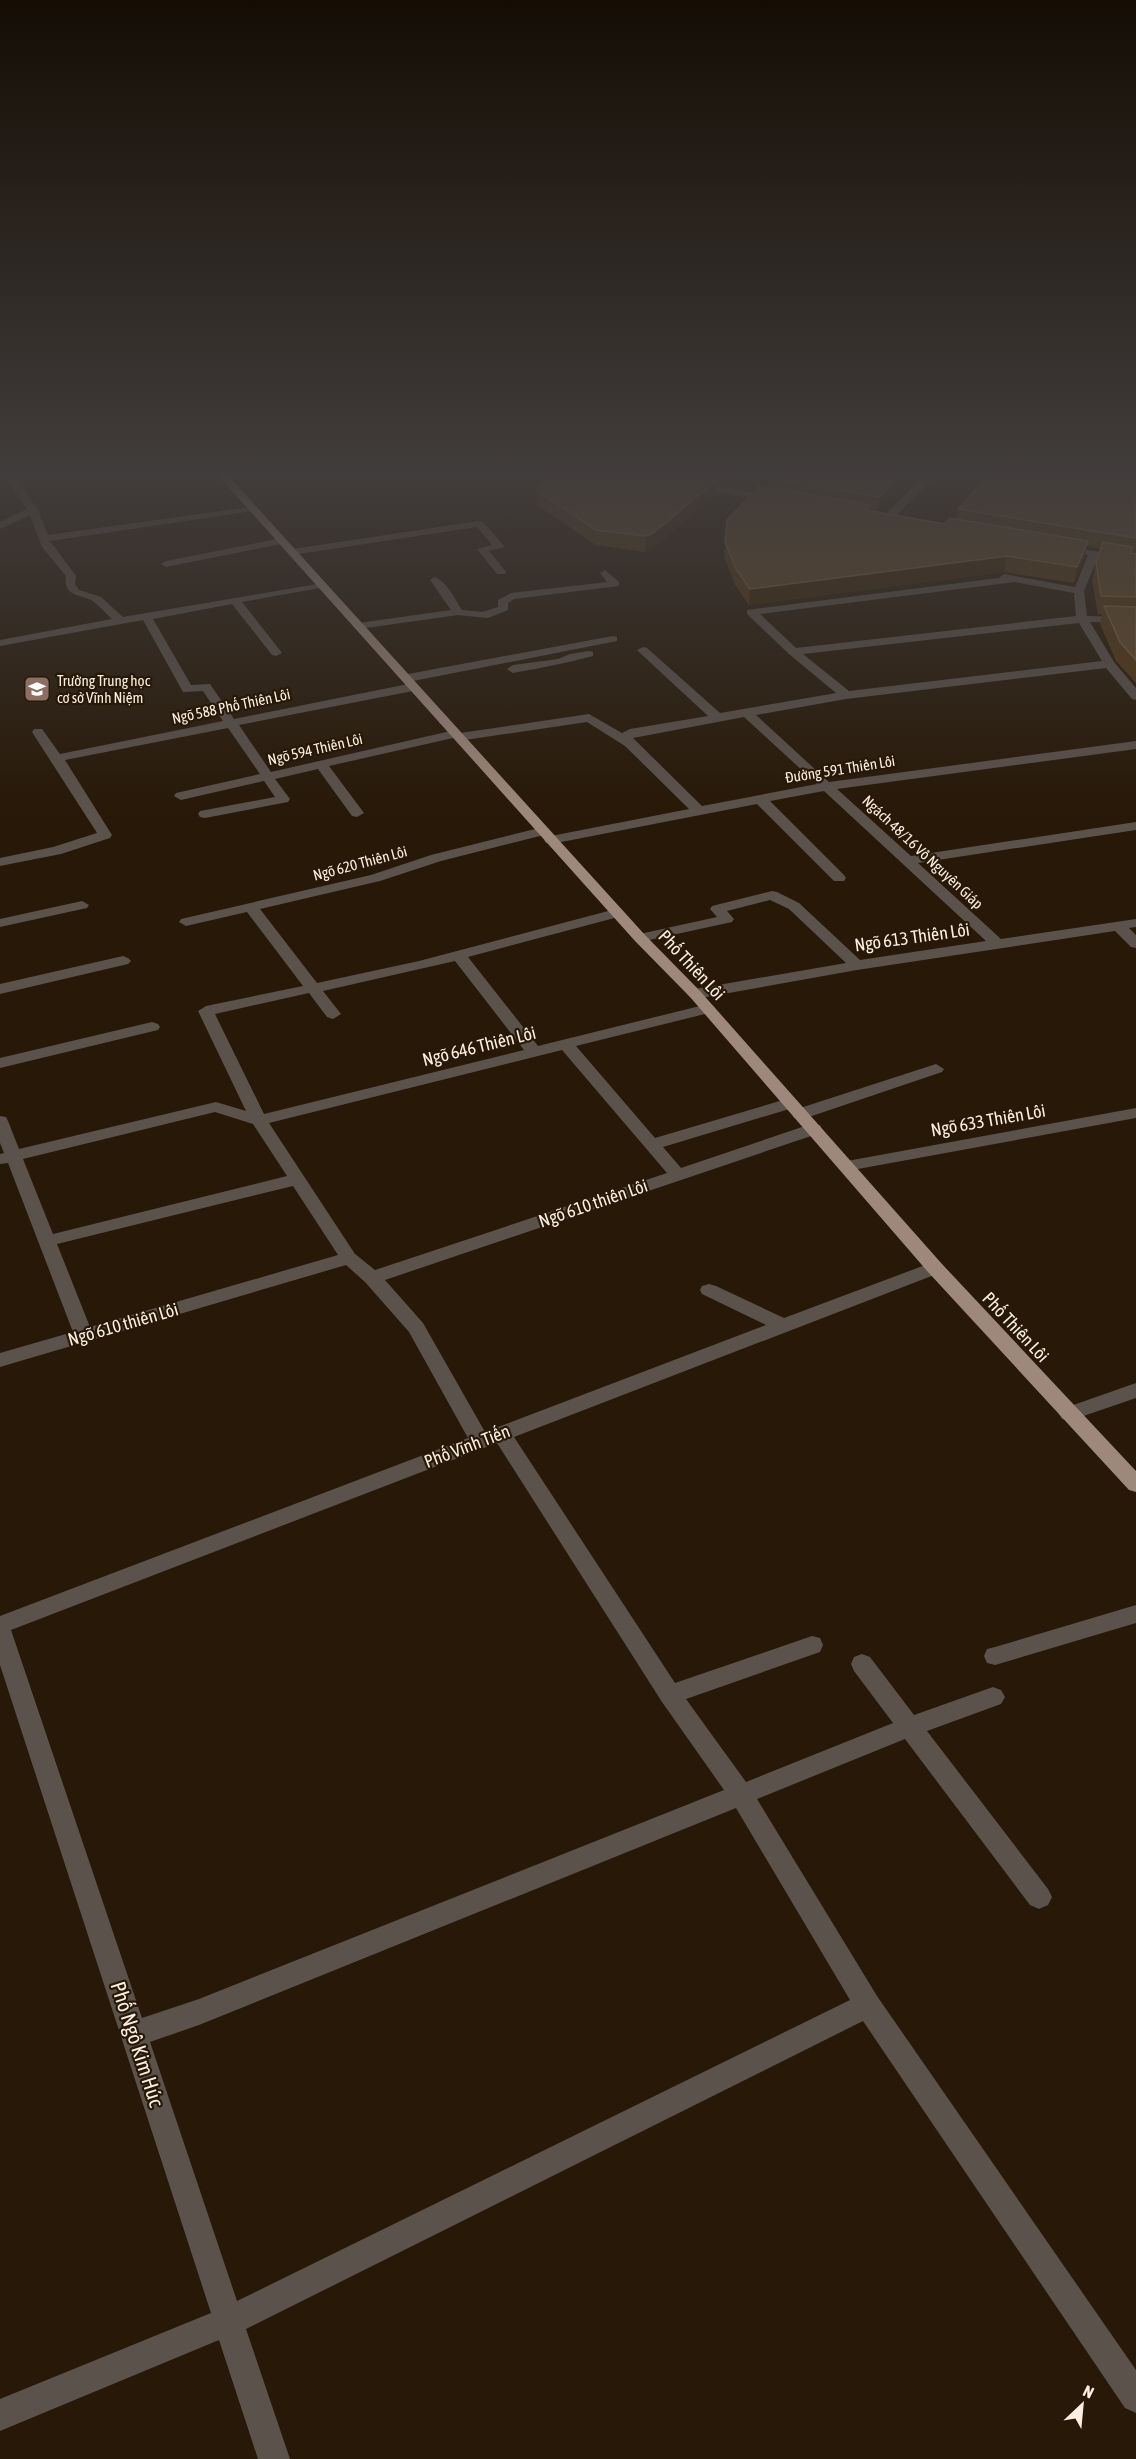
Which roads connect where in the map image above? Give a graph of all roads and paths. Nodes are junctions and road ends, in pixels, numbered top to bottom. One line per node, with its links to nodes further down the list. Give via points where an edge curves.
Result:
1 (72, 587): 15 (street, via 75,592 97,599)
2 (310, 587): 10 (street)
3 (322, 587): 16 (main road, Phố Thiên Lôi)
4 (441, 587): 11 (street)
5 (591, 587): 11 (street, via 511,596 505,598 504,608 498,612)
6 (953, 587): 19 (street, via 751,612)
7 (1056, 587): 9 (street)
8 (1081, 587): 9 (street)
9 (1079, 591): 13 (street)
10 (234, 600): 12 (street); 20 (street)
11 (458, 612): 16 (street)
12 (147, 618): 15 (street); 31 (street, via 187,690 206,687)
13 (1083, 620): 14 (street); 19 (street); 24 (street)
14 (1136, 620)
15 (121, 622): 17 (street)
16 (358, 626): 26 (main road, Phố Thiên Lôi)
17 (0, 643)
18 (643, 651): 30 (street)
19 (793, 652): 27 (street)
20 (276, 653)
21 (596, 658): 22 (street)
22 (561, 662): 23 (street, via 472,675); 23 (street, Ngõ 588 Phố Thiên Lôi, via 615,644)
23 (464, 668): 26 (street, Ngõ 588 Phố Thiên Lôi)
24 (1112, 668): 25 (street); 27 (street); 28 (street)
25 (1136, 671)
26 (410, 683): 31 (street, Ngõ 588 Phố Thiên Lôi); 33 (main road, Phố Thiên Lôi)
27 (846, 695): 29 (street)
28 (1136, 696)
29 (745, 711): 30 (street); 39 (street, Ngách 48/16 Vô Nguyên Giáp)
30 (718, 718): 34 (street, via 630,733 626,737)
31 (229, 723): 36 (street, Ngõ 588 Phố Thiên Lôi); 38 (street)
32 (38, 732): 36 (street)
33 (457, 735): 34 (street, Ngõ 594 Thiên Lôi, via 589,718); 37 (street, Ngõ 594 Thiên Lôi); 46 (main road, Phố Thiên Lôi)
34 (629, 743): 42 (street, Ngõ 594 Thiên Lôi)
35 (1136, 745): 39 (street, Đường 591 Thiên Lôi)
36 (57, 758): 48 (street, via 105,835 56,851)
37 (322, 765): 38 (street, Ngõ 594 Thiên Lôi); 43 (street)
38 (269, 777): 40 (street, Ngõ 594 Thiên Lôi); 44 (street, via 283,799)
39 (827, 786): 41 (street, Đường 591 Thiên Lôi); 47 (street, Ngách 48/16 Vô Nguyên Giáp)
40 (181, 796)
41 (759, 798): 42 (street, Đường 591 Thiên Lôi); 49 (street)
42 (699, 811): 46 (street, Đường 591 Thiên Lôi)
43 (357, 813)
44 (205, 814)
45 (1136, 826): 47 (street)
46 (547, 836): 51 (street, Ngõ 620 Thiên Lôi, via 436,858 375,879); 52 (main road, Phố Thiên Lôi)
47 (906, 861): 59 (street, Ngách 48/16 Vô Nguyên Giáp)
48 (0, 862)
49 (839, 878)
50 (82, 905): 54 (street)
51 (251, 907): 53 (street, Ngõ 620 Thiên Lôi); 63 (street)
52 (618, 913): 57 (main road, Phố Thiên Lôi); 60 (street)
53 (186, 922)
54 (0, 923)
55 (1136, 923): 56 (street, Ngõ 613 Thiên Lôi)
56 (1119, 926): 58 (street); 59 (street, Ngõ 613 Thiên Lôi)
57 (640, 938): 62 (street, via 727,919 717,909 772,896 794,906); 65 (main road, Phố Thiên Lôi)
58 (1136, 944)
59 (999, 945): 62 (street, Ngõ 613 Thiên Lôi)
60 (458, 955): 63 (street); 70 (street)
61 (123, 961): 64 (street)
62 (857, 965): 65 (street, Ngõ 613 Thiên Lôi)
63 (313, 987): 67 (street); 75 (street, via 206,1011)
64 (0, 989)
65 (695, 994): 66 (main road, Phố Thiên Lôi)
66 (708, 1009): 69 (street, Ngõ 646 Thiên Lôi); 73 (main road, Phố Thiên Lôi)
67 (333, 1014)
68 (152, 1026): 71 (street)
69 (565, 1044): 70 (street, Ngõ 646 Thiên Lôi); 78 (street)
70 (534, 1052): 75 (street, Ngõ 646 Thiên Lôi)
71 (0, 1063)
72 (936, 1069): 73 (street)
73 (795, 1109): 77 (main road, Phố Thiên Lôi); 78 (street)
74 (1136, 1113): 80 (street, Ngõ 633 Thiên Lôi)
75 (259, 1120): 79 (street, via 216,1107); 82 (street)
76 (0, 1121): 79 (street)
77 (814, 1129): 80 (main road, Phố Thiên Lôi); 81 (street, Ngõ 610 thiên Lôi)
78 (650, 1145): 81 (street)
79 (7, 1157): 83 (street)
80 (847, 1166): 85 (main road, Phố Thiên Lôi)
81 (678, 1175): 86 (street, Ngõ 610 thiên Lôi)
82 (298, 1179): 83 (street); 84 (street)
83 (47, 1241): 89 (street)
84 (350, 1258): 86 (street); 89 (street, Ngõ 610 thiên Lôi)
85 (935, 1268): 88 (street, Phố Vĩnh Tiến); 92 (main road, Phố Thiên Lôi)
86 (372, 1278): 93 (street, via 416,1328)
87 (709, 1290): 88 (street)
88 (782, 1325): 93 (street, Phố Vĩnh Tiến)
89 (84, 1336): 90 (street, Ngõ 610 thiên Lôi)
90 (0, 1359)
91 (1136, 1390): 92 (street)
92 (1069, 1414): 94 (main road, Phố Thiên Lôi)
93 (491, 1437): 96 (street, Phố Vĩnh Tiến); 101 (street)
94 (1136, 1484)
95 (1136, 1614): 99 (street)
96 (0, 1625)
97 (0, 1630): 107 (street, Phố Ngô Kim Húc)
98 (812, 1644): 101 (street)
99 (995, 1656)
100 (862, 1664): 103 (street)
101 (670, 1695): 104 (street)
102 (993, 1697): 103 (street)
103 (912, 1726): 104 (street); 105 (street)
104 (741, 1795): 106 (street); 107 (street)
105 (1039, 1897)
106 (868, 2005): 108 (street); 109 (street)
107 (135, 2034): 108 (street, Phố Ngô Kim Húc)
108 (229, 2321): 110 (street); 111 (street, Phố Ngô Kim Húc)
109 (1136, 2397)
110 (0, 2415)
111 (274, 2459)

